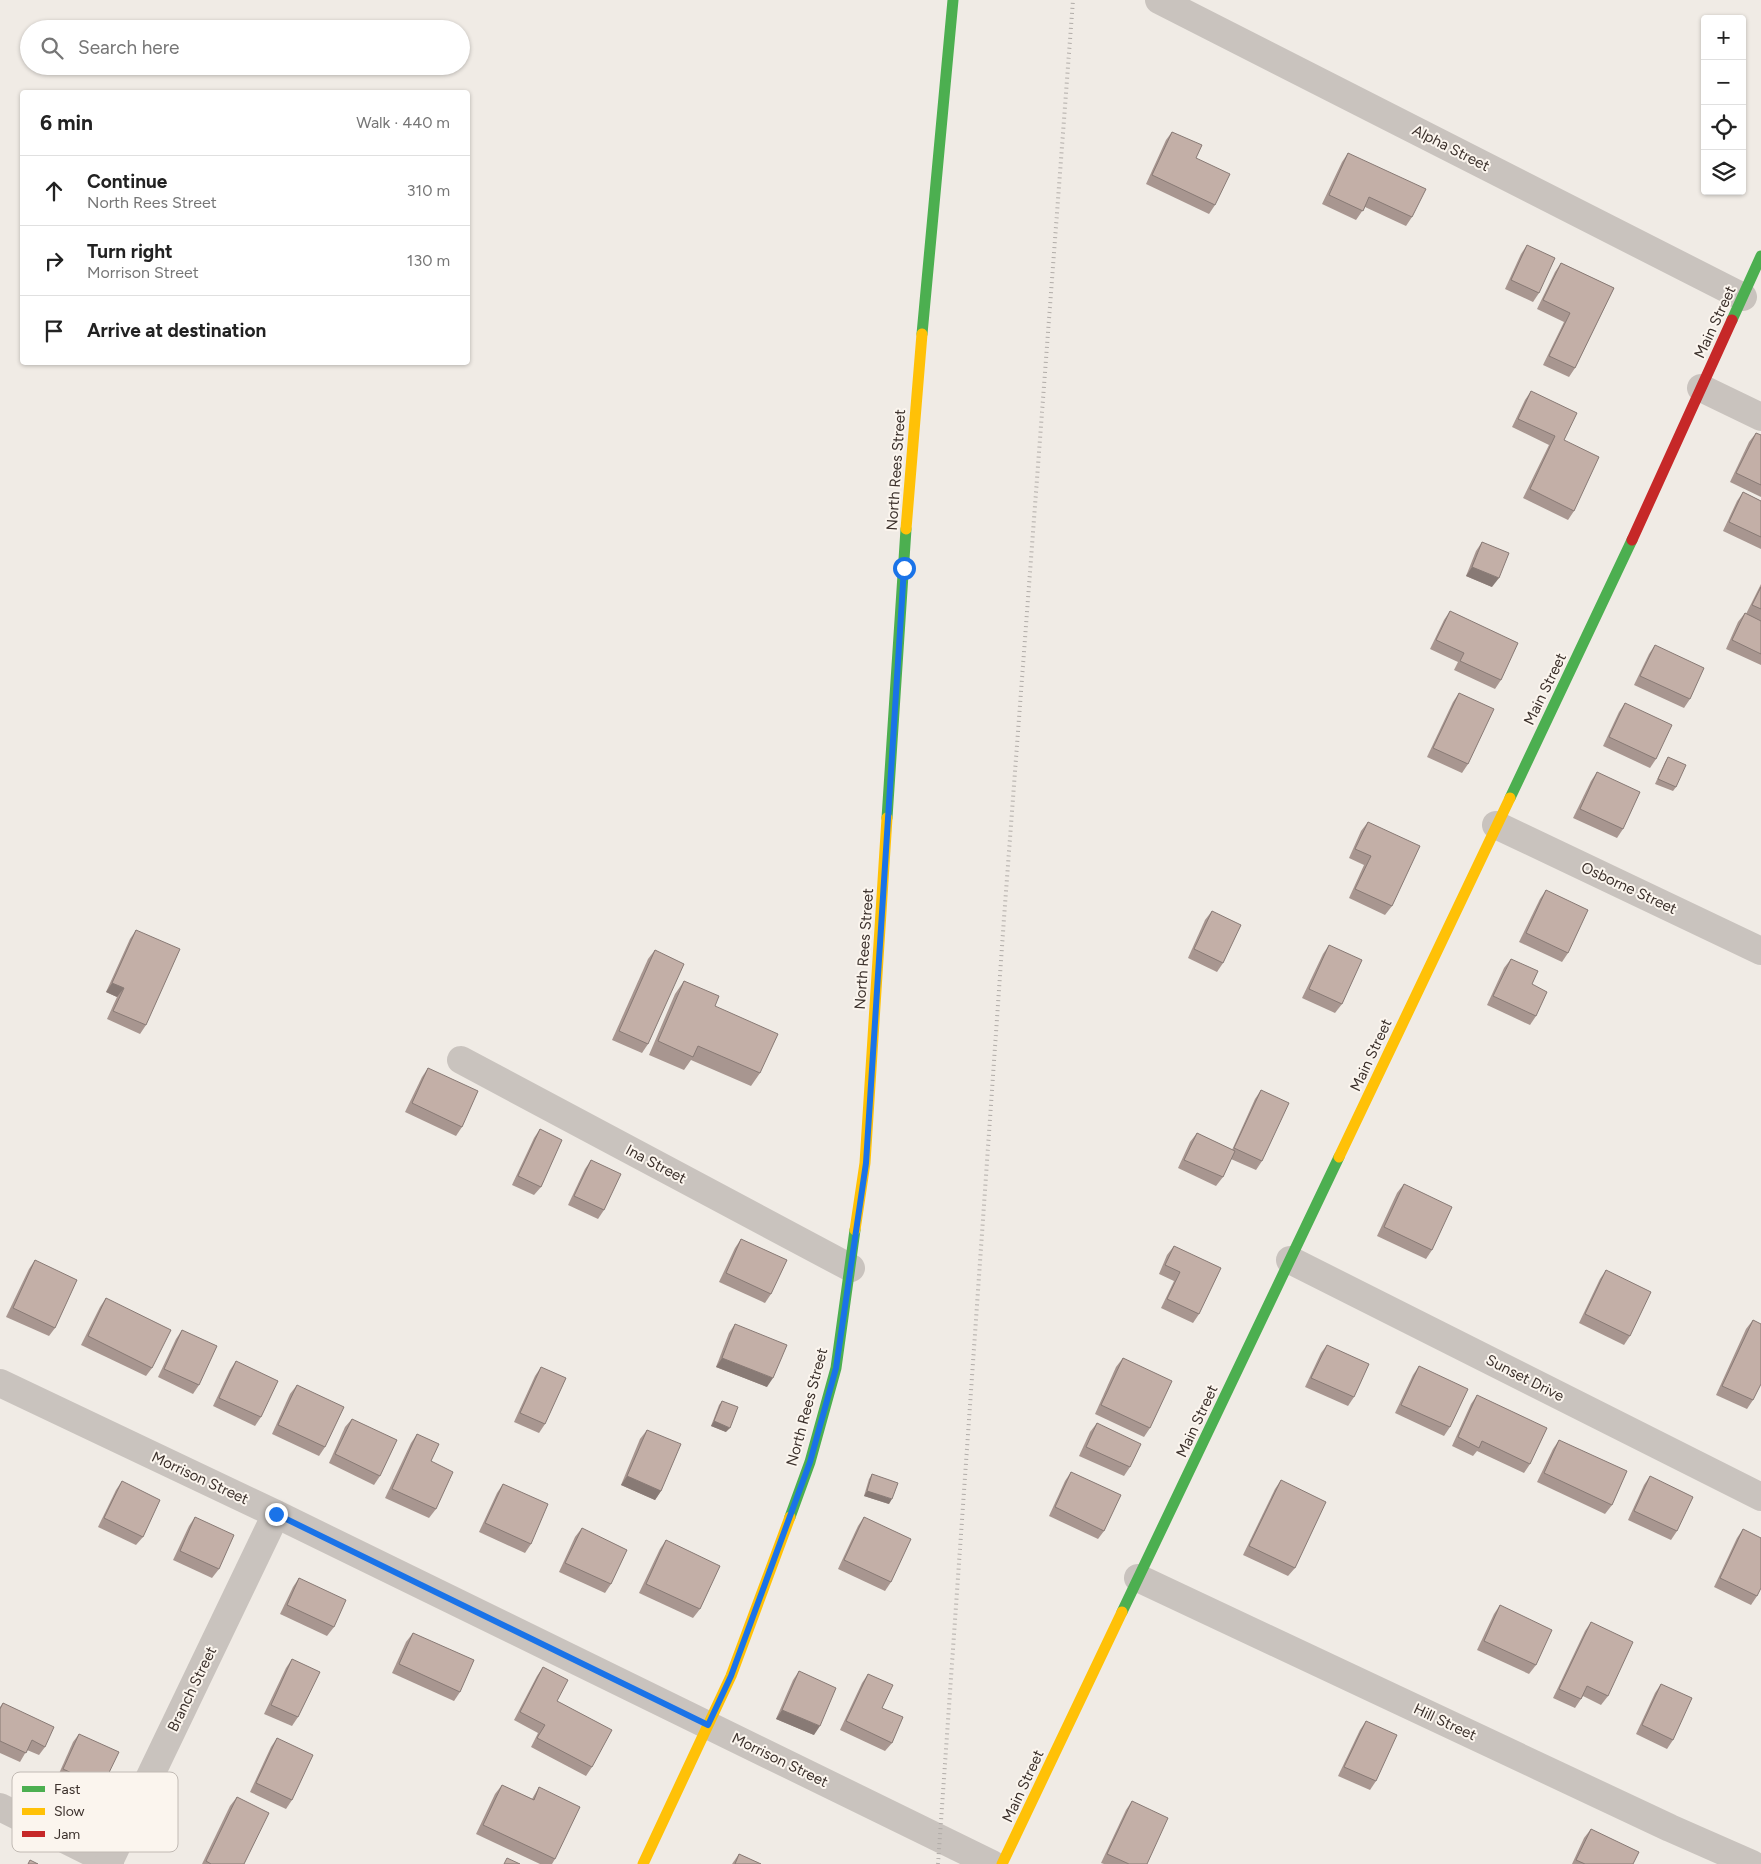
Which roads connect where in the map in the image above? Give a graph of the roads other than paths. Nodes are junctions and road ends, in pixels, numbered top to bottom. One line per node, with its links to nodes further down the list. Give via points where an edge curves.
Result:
1 (953, 0): 11 (main road, North Rees Street, via 910,470 866,1163)
2 (1159, 0): 4 (street, Alpha Street)
3 (1761, 256): 4 (main road, Main Street)
4 (1743, 296): 5 (main road, Main Street)
5 (1701, 388): 6 (street); 7 (main road, Main Street)
6 (1761, 417)
7 (1496, 825): 8 (street, Osborne Street); 10 (main road, Main Street)
8 (1761, 951)
9 (461, 1060): 11 (street, Ina Street)
10 (1290, 1260): 13 (street, Sunset Drive); 15 (main road, Main Street)
11 (851, 1268): 16 (main road, North Rees Street, via 836,1368 810,1462 731,1676)
12 (0, 1383): 14 (street, Morrison Street)
13 (1761, 1497)
14 (276, 1514): 16 (street, Morrison Street); 17 (street, Branch Street)
15 (1138, 1578): 24 (main road, Main Street); 25 (street, Hill Street)
16 (708, 1725): 22 (main road, North Rees Street); 23 (street, Morrison Street)
17 (153, 1772)
18 (0, 1807): 19 (street)
19 (12, 1813)
20 (88, 1852): 21 (street)
21 (109, 1863)
22 (643, 1864)
23 (992, 1864)
24 (1002, 1864)
25 (1752, 1864)

